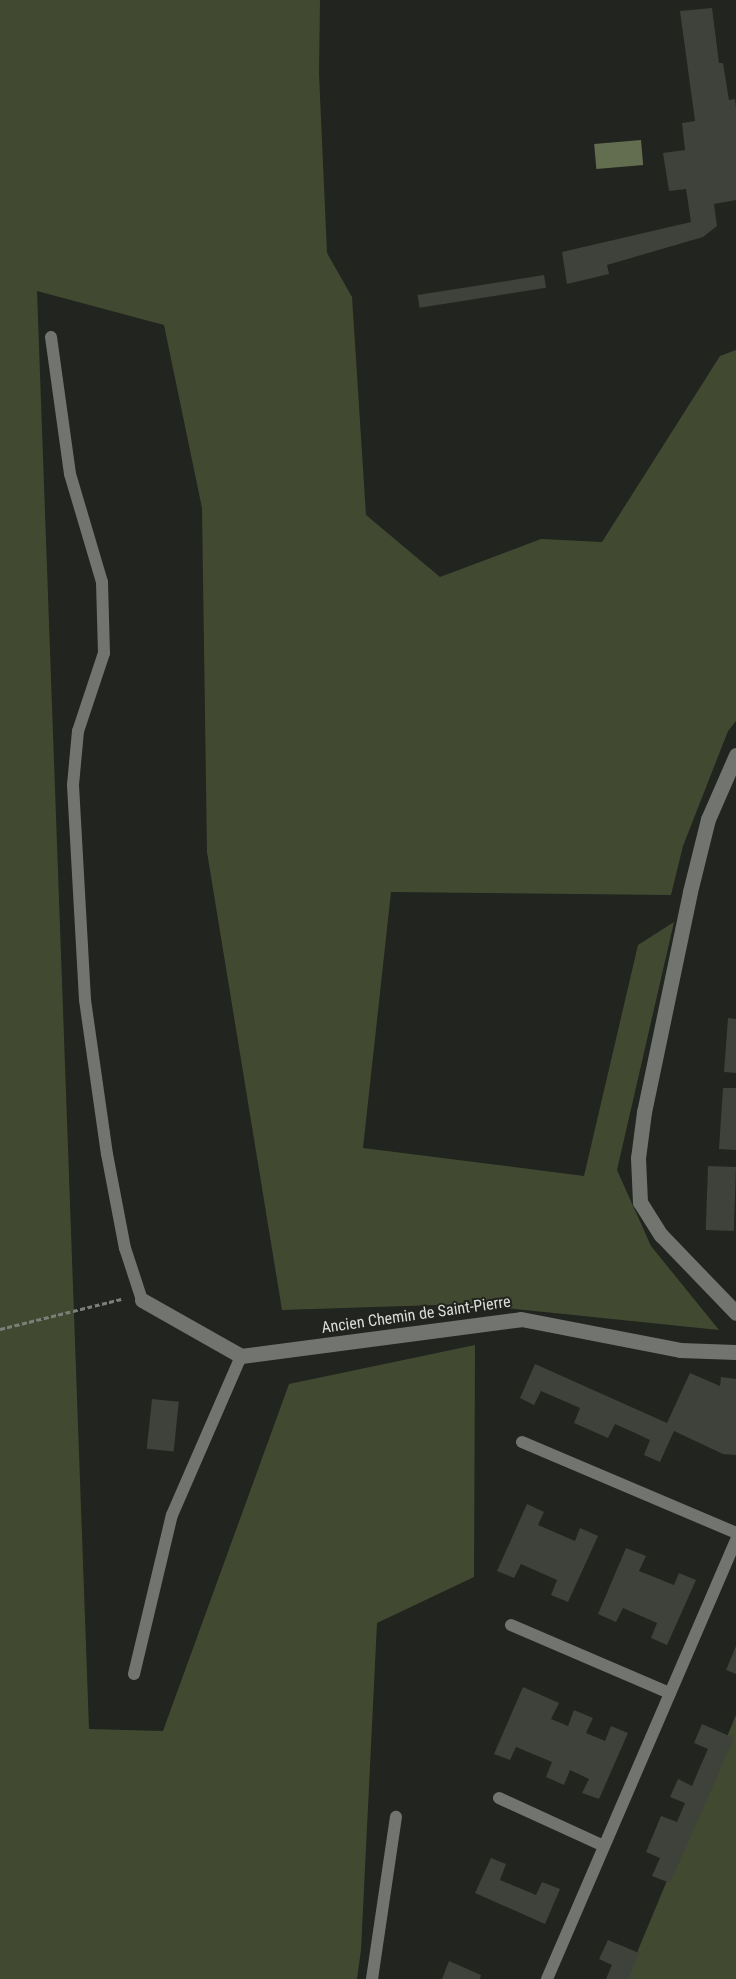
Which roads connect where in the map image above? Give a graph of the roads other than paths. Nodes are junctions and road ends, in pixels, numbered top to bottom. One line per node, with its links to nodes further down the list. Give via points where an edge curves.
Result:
1 (51, 337): 3 (lane, via 70,474 102,582 104,653 78,731 73,785 85,1000 107,1154 125,1248)
2 (736, 755): 4 (street, via 708,819 690,892 644,1112 638,1158 640,1202 661,1235)
3 (142, 1300): 6 (street)
4 (736, 1313)
5 (736, 1352): 6 (street, Ancien Chemin de Saint-Pierre, via 680,1350 521,1319)
6 (241, 1356): 11 (lane, via 172,1515)
7 (522, 1442): 8 (lane)
8 (736, 1533)
9 (736, 1540): 12 (lane)
10 (511, 1625): 12 (lane)
11 (134, 1674)
12 (670, 1693): 15 (lane)
13 (499, 1798): 15 (lane)
14 (396, 1817): 16 (lane)
15 (604, 1846): 17 (lane)
16 (372, 1979)
17 (546, 1979)

